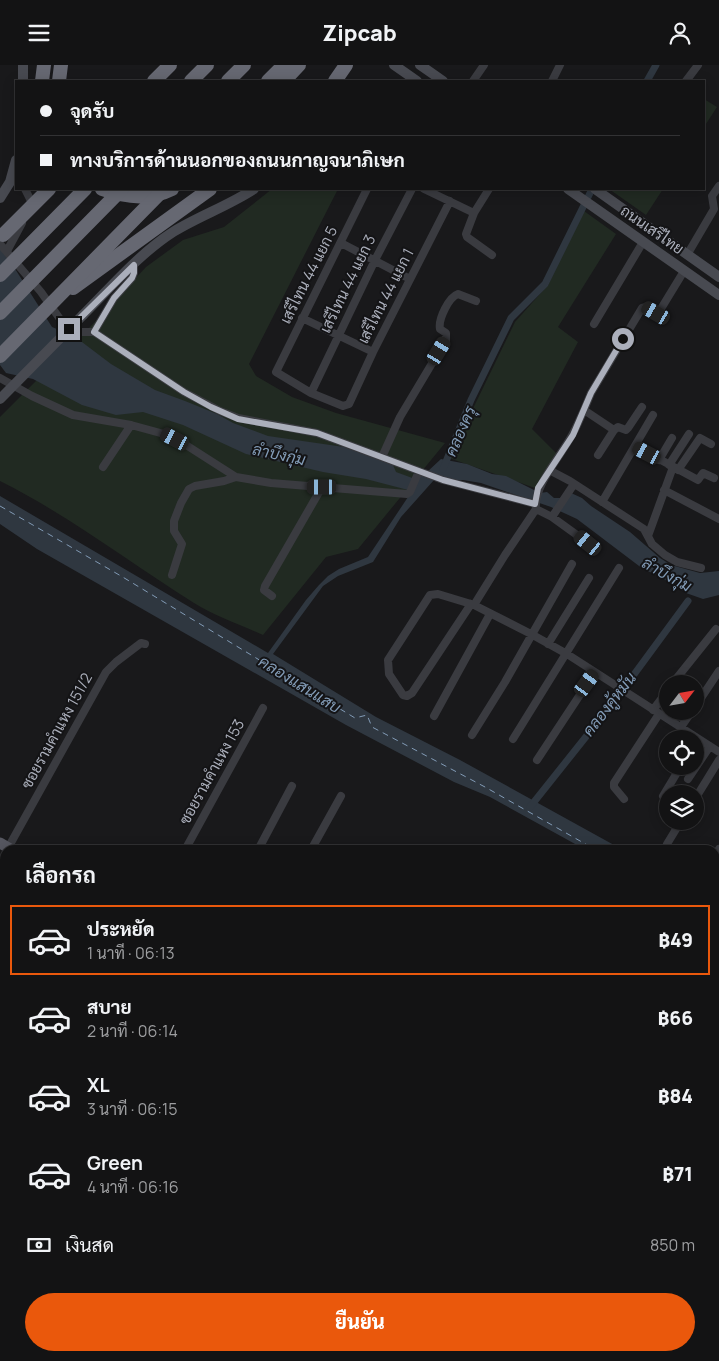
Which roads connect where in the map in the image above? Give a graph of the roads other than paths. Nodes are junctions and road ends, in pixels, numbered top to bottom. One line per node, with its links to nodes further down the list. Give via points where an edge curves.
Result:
1 (23, 65): 15 (main road)
2 (44, 65): 16 (highway)
3 (61, 65): 17 (highway)
4 (170, 65): 18 (highway)
5 (208, 65): 19 (highway)
6 (244, 65): 20 (highway)
7 (284, 65): 21 (highway)
8 (299, 65): 22 (highway)
9 (346, 65): 23 (highway)
10 (394, 65): 24 (main road)
11 (484, 65): 26 (street)
12 (560, 65): 27 (street)
13 (698, 65): 28 (street)
14 (423, 66): 25 (main road)
15 (23, 80)
16 (42, 80)
17 (59, 80)
18 (155, 80)
19 (192, 80)
20 (229, 80)
21 (269, 80)
22 (285, 80)
23 (336, 80)
24 (416, 80)
25 (442, 80)
26 (474, 80)
27 (552, 80)
28 (687, 80)
29 (15, 164): 47 (main road, via 10,182)
30 (719, 186): 55 (street, via 712,196 714,209)
31 (25, 190): 53 (street, via 32,205 30,212)
32 (37, 190): 50 (highway, bridge)
33 (47, 190): 50 (highway, bridge)
34 (84, 190): 59 (highway, bridge)
35 (105, 190): 38 (highway, via 147,196)
36 (121, 190): 65 (highway, bridge)
37 (163, 190): 63 (highway, bridge)
38 (170, 190)
39 (252, 190): 57 (main road, via 173,232)
40 (367, 190): 52 (street, เสรีไทน 44 แยก 5)
41 (411, 190): 56 (street, เสรีไทน 44 แยก 3)
42 (426, 190): 48 (street)
43 (488, 190): 49 (street)
44 (569, 190): 51 (main road, ถนนเสรีไทย)
45 (595, 190): 55 (main road, ถนนเสรีไทย)
46 (206, 192): 63 (highway, bridge)
47 (0, 198)
48 (450, 201): 49 (street); 61 (street, เสรีไทน 44 แยก 1)
49 (474, 213): 54 (street, via 467,237)
50 (1, 239): 53 (street)
51 (643, 242): 58 (main road, ถนนเสรีไทย); 67 (street)
52 (341, 243): 56 (street); 66 (street, เสรีไทน 44 แยก 5)
53 (7, 251): 68 (street, via 60,319 78,332)
54 (492, 255)
55 (687, 255): 60 (main road, ถนนเสรีไทย)
56 (375, 260): 61 (street); 69 (street, เสรีไทน 44 แยก 3)
57 (134, 265): 68 (street, via 132,278 114,298); 74 (main road, bridge)
58 (684, 271): 62 (main road, ถนนเสรีไทย); 76 (street, via 659,312 642,308)
59 (0, 275)
60 (718, 275)
61 (410, 279): 70 (street, เสรีไทน 44 แยก 1)
62 (719, 295)
63 (57, 299): 71 (highway, bridge)
64 (476, 301): 85 (street, via 458,294 452,297 439,323 440,329 446,333 446,340 400,417)
65 (0, 313)
66 (302, 318): 69 (street); 73 (street, เสรีไทน 44 แยก 5, via 276,374)
67 (594, 324)
68 (94, 332): 85 (street, via 184,392 238,419 317,433)
69 (339, 334): 70 (street); 73 (street, เสรีไทน 44 แยก 3)
70 (373, 352): 73 (street, เสรีไทน 44 แยก 1, via 349,403 343,406)
71 (0, 356)
72 (0, 378): 78 (street, via 73,415)
73 (311, 393)
74 (0, 399)
75 (642, 407): 79 (street, via 628,429)
76 (584, 410): 79 (street); 89 (street, via 573,435)
77 (653, 415): 83 (street)
78 (131, 425): 87 (street); 91 (street, via 164,433)
79 (614, 429): 84 (street)
80 (689, 434): 88 (street)
81 (672, 438): 86 (street)
82 (711, 444): 88 (street, via 700,438)
83 (635, 447): 86 (street); 96 (street)
84 (598, 455)
85 (382, 457): 90 (street)
86 (659, 460): 88 (street)
87 (103, 467)
88 (674, 467): 92 (street, via 698,480 704,473); 95 (street)
89 (550, 471): 93 (street); 97 (street, via 538,490)
90 (419, 473): 94 (street, via 407,495); 97 (street)
91 (236, 477): 94 (street); 105 (street, via 195,486 187,493 174,521 174,533 182,544)
92 (714, 478)
93 (574, 483): 96 (street); 98 (street)
94 (322, 487): 107 (street, via 264,586 264,590)
95 (664, 490): 99 (street); 100 (street)
96 (602, 502): 100 (street, via 644,529)
97 (535, 505): 98 (street); 108 (street)
98 (554, 514): 101 (street)
99 (719, 519)
100 (648, 536): 104 (street, via 665,555)
101 (588, 543)
102 (572, 564): 111 (street)
103 (619, 568): 114 (street)
104 (702, 568)
105 (172, 575)
106 (589, 577): 112 (street)
107 (272, 595)
108 (473, 605): 108 (street, via 430,595 388,660 390,674 402,695 412,693); 109 (street)
109 (490, 614): 111 (street); 122 (street)
110 (716, 629): 117 (street)
111 (532, 634): 112 (street); 126 (street)
112 (548, 643): 114 (street)
113 (145, 644): 140 (street, ซอยรามคำแหง 151/2, via 135,646 106,672)
114 (567, 654): 116 (street); 127 (street)
115 (719, 671): 118 (street)
116 (595, 672): 121 (street); 131 (street)
117 (679, 675)
118 (704, 694)
119 (659, 706): 121 (street)
120 (263, 708): 141 (street, ซอยรามคำแหง 153)
121 (656, 712): 124 (street); 137 (street, via 614,783)
122 (434, 716)
123 (686, 720): 124 (street)
124 (681, 727): 125 (street)
125 (685, 730)
126 (472, 735)
127 (513, 739)
128 (704, 743): 129 (street)
129 (710, 746): 130 (street); 133 (street)
130 (719, 752)
131 (536, 760)
132 (719, 760): 134 (street)
133 (688, 779)
134 (704, 785)
135 (292, 786): 142 (street)
136 (341, 796): 143 (street)
137 (624, 799)
138 (676, 830): 139 (street)
139 (667, 844)
140 (8, 845)
141 (188, 845)
142 (261, 845)
143 (314, 845)

